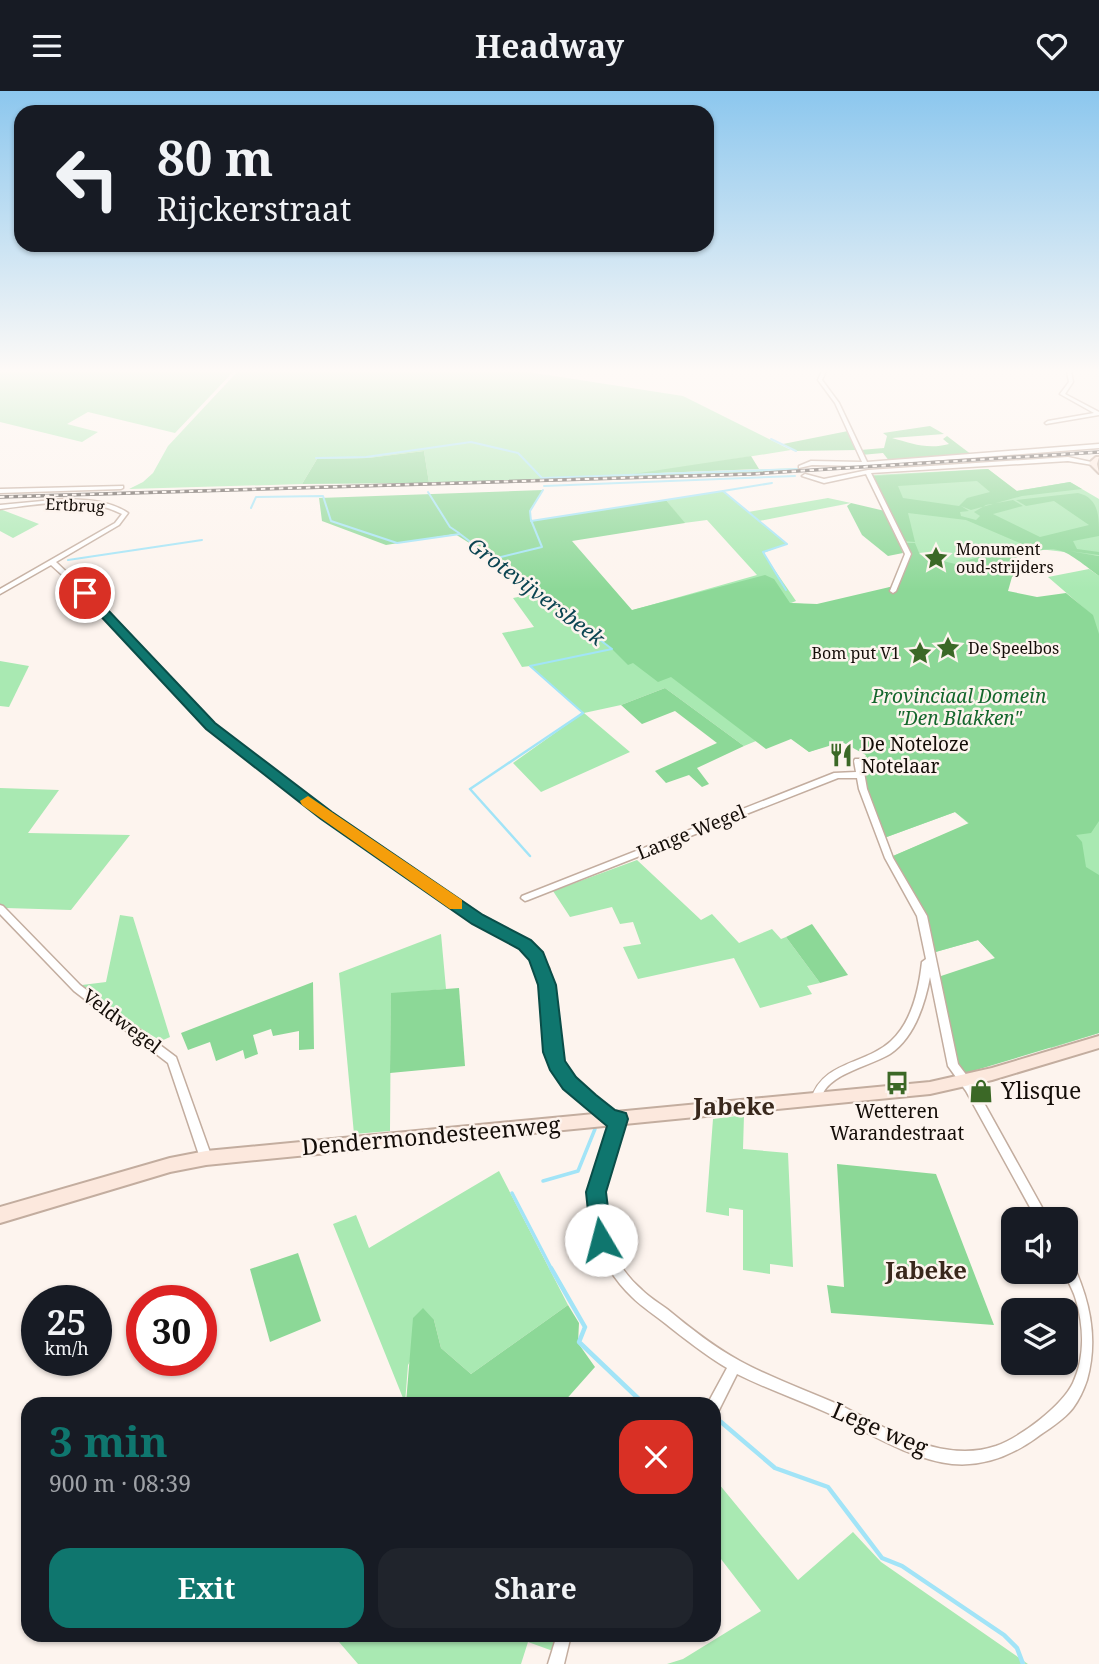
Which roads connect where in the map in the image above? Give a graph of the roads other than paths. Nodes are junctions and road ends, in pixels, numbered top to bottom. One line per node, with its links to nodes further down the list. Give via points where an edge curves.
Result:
1 (856, 444): 4 (street)
2 (1099, 446): 4 (street)
3 (1096, 461): 6 (main road); 7 (street)
4 (865, 464): 5 (street, via 811,463)
5 (801, 467)
6 (1099, 471)
7 (869, 472): 8 (street, via 824,481); 13 (street, via 908,554)
8 (805, 476)
9 (121, 487): 10 (street)
10 (0, 491)
11 (0, 507): 12 (street, Ertbrug, via 79,502 125,513 117,524)
12 (52, 562): 14 (street, Ertbrug); 23 (street, via 102,608 210,726 477,920 525,945 544,968 556,1064 569,1083)
13 (893, 591)
14 (0, 592)
15 (858, 761): 16 (street)
16 (859, 775): 17 (street, Lange Wegel, via 837,775); 19 (street, via 889,858 922,916)
17 (525, 898)
18 (0, 908): 24 (street, Veldwegel, via 77,988 172,1060)
19 (928, 946): 21 (street, via 953,1066); 22 (street, via 925,979 912,1018 896,1043 865,1063 824,1080)
20 (1099, 1042): 21 (main road, Dendermondesteenweg)
21 (965, 1081): 22 (main road, Dendermondesteenweg); 25 (street)
22 (816, 1100): 23 (main road, Dendermondesteenweg)
23 (615, 1119): 24 (main road, Dendermondesteenweg); 28 (street, Lege weg, via 596,1192 606,1254 637,1294)
24 (206, 1158): 26 (main road, Dendermondesteenweg)
25 (1036, 1207)
26 (0, 1215)
27 (1077, 1284): 28 (street, Lege weg, via 1099,1336 1091,1378 1035,1431 993,1455 965,1459 927,1451)
28 (735, 1365): 29 (street)
29 (718, 1397)
30 (562, 1642): 31 (street)
31 (556, 1664)

